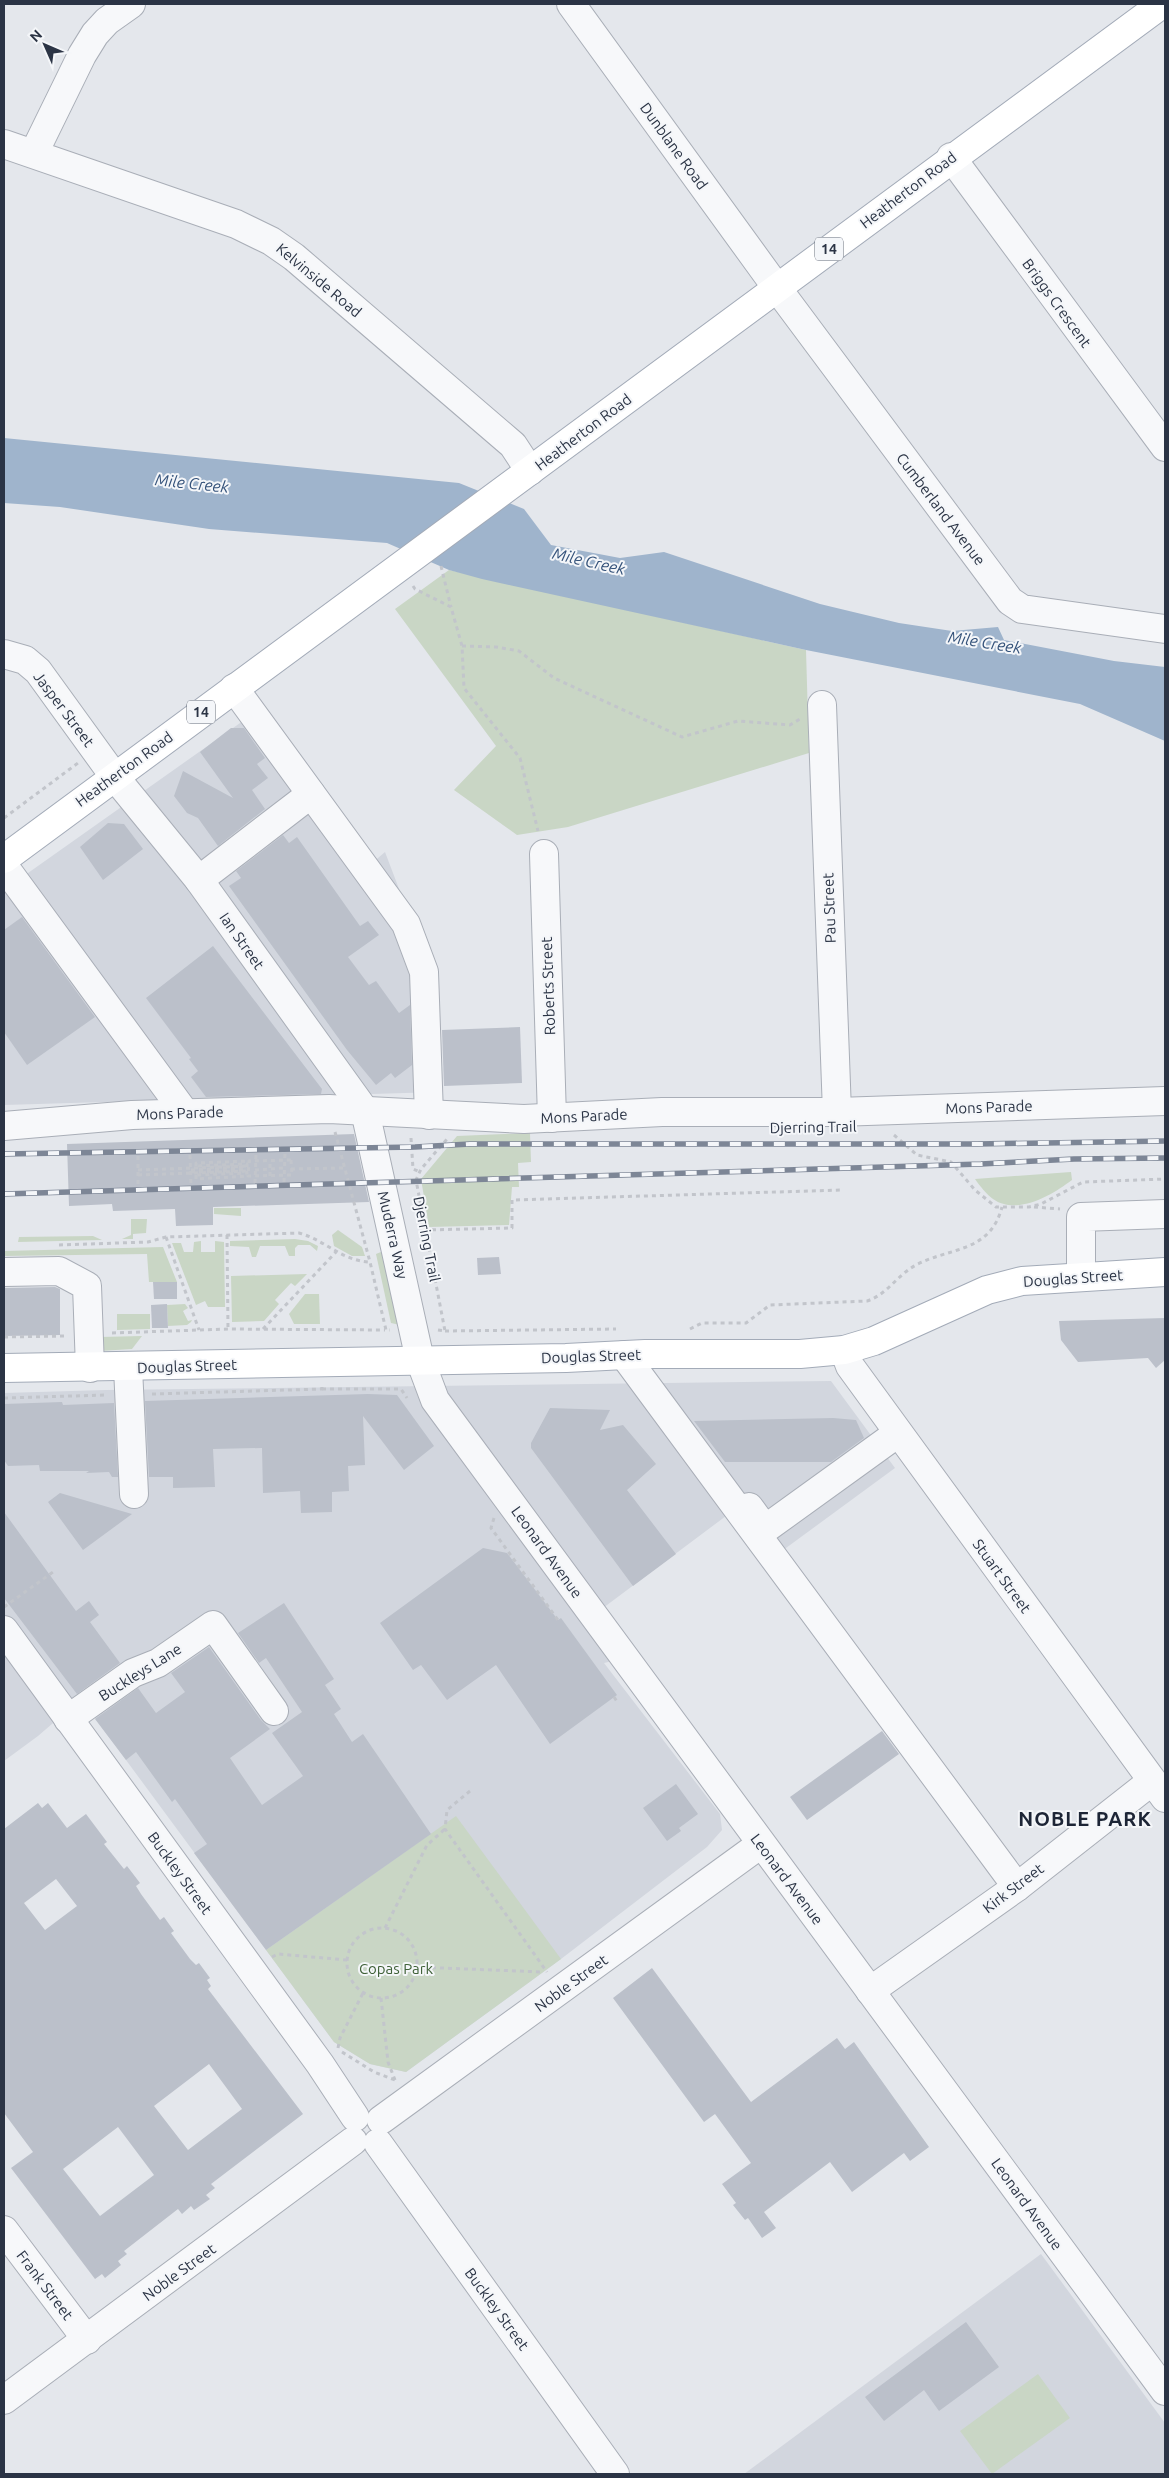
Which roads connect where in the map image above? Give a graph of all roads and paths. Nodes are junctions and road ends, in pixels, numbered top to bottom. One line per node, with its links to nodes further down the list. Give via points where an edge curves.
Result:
1 (131, 4): 5 (street, via 95,34)
2 (571, 4): 7 (street, Dunblane Road)
3 (1162, 4): 6 (main road, Heatherton Road / 14)
4 (4, 144): 5 (street, Kelvinside Road)
5 (34, 153): 9 (street, Kelvinside Road, via 236,224 271,241 513,445)
6 (952, 157): 7 (main road, Heatherton Road / 14); 8 (street, Briggs Crescent)
7 (777, 288): 9 (main road, Heatherton Road / 14); 13 (street, Cumberland Avenue, via 1010,601 1022,609)
8 (1165, 447)
9 (530, 471): 10 (main road, Heatherton Road / 14)
10 (434, 541): 11 (main road, Heatherton Road / 14); 12 (path)
11 (406, 561): 12 (path, via 415,589); 16 (main road, Heatherton Road / 14)
12 (451, 607): 14 (path)
13 (1165, 629)
14 (462, 646): 17 (path, via 519,651 554,678 682,737 738,721 790,725); 22 (path, via 464,688 520,758)
15 (4, 654): 19 (street, Jasper Street, via 25,660 38,671)
16 (234, 688): 19 (main road, Heatherton Road / 14); 20 (street)
17 (822, 705): 29 (street, Pau Street)
18 (79, 762): 21 (path)
19 (114, 776): 23 (main road, Heatherton Road / 14); 25 (street, Ian Street)
20 (311, 794): 25 (street); 33 (street, via 406,924 424,972)
21 (4, 818)
22 (544, 854): 31 (street, Roberts Street)
23 (4, 859)
24 (4, 866): 30 (street)
25 (199, 880): 28 (street, Ian Street)
26 (1165, 1101): 29 (street, Mons Parade)
27 (329, 1109): 28 (street, Mons Parade); 30 (street, Mons Parade); 43 (path)
28 (365, 1111): 33 (street, Mons Parade); 78 (street, Muderra Way)
29 (836, 1112): 31 (street, Mons Parade, via 662,1112)
30 (185, 1113): 32 (street, Mons Parade)
31 (552, 1118): 33 (street, Mons Parade)
32 (4, 1126)
33 (428, 1127): 50 (path, via 413,1169); 50 (path, via 453,1133)
34 (891, 1131): 60 (path, via 917,1155 951,1162 975,1190 996,1207)
35 (285, 1153): 42 (path, bridge)
36 (256, 1154): 47 (path, bridge)
37 (190, 1155): 48 (path, bridge)
38 (138, 1156): 46 (path)
39 (270, 1160): 40 (path); 44 (path); 45 (path, via 291,1160)
40 (249, 1161): 41 (path); 48 (path, bridge, via 196,1163 196,1166 247,1164 246,1167)
41 (249, 1166): 46 (path); 49 (path)
42 (284, 1168): 44 (path); 55 (path, bridge)
43 (344, 1168): 45 (path); 69 (path)
44 (270, 1169): 47 (path); 53 (path)
45 (291, 1169): 53 (path, via 292,1176)
46 (138, 1170): 51 (path)
47 (255, 1170): 56 (path, bridge)
48 (191, 1171): 52 (path, bridge, via 246,1170 246,1173 196,1175 196,1179); 57 (path, bridge)
49 (248, 1171): 51 (path); 52 (path)
50 (420, 1172): 64 (path, Djerring Trail, via 416,1180)
51 (138, 1175): 58 (path)
52 (248, 1176): 53 (path)
53 (270, 1176)
54 (1165, 1179): 61 (path, via 1083,1182)
55 (284, 1182)
56 (255, 1183)
57 (191, 1184)
58 (138, 1186)
59 (842, 1190): 64 (path, via 512,1200 512,1228)
60 (1002, 1207): 61 (path); 73 (path, via 996,1225 982,1240 914,1266 884,1294 875,1298 770,1305 746,1323 702,1323 691,1329)
61 (1029, 1207): 63 (path, via 1054,1207)
62 (1165, 1214): 63 (street)
63 (1080, 1217): 72 (street)
64 (424, 1230): 79 (path, Djerring Trail)
65 (227, 1235): 66 (path); 68 (path, via 300,1233); 75 (path)
66 (166, 1237): 67 (path, via 148,1242); 74 (path)
67 (49, 1245)
68 (336, 1252): 69 (path, via 356,1262); 76 (path)
69 (370, 1262): 77 (path)
70 (4, 1272): 80 (street, via 59,1271 87,1286)
71 (1165, 1272): 72 (main road, Douglas Street)
72 (1082, 1277): 83 (main road, Douglas Street, via 1022,1281 987,1290)
73 (682, 1329)
74 (199, 1330): 75 (path); 80 (path)
75 (228, 1330): 76 (path)
76 (263, 1330): 77 (path)
77 (386, 1330): 78 (path)
78 (415, 1330): 79 (path); 84 (street, Muderra Way)
79 (446, 1331): 82 (path)
80 (88, 1334): 81 (path); 86 (street)
81 (4, 1337)
82 (630, 1346): 83 (main road, Douglas Street, via 800,1354); 84 (main road, Douglas Street, via 566,1358); 93 (street, via 765,1529); 107 (street)
83 (844, 1350): 93 (street, Stuart Street, via 850,1366)
84 (420, 1360): 87 (main road, Douglas Street); 106 (street, Leonard Avenue, via 435,1400)
85 (4, 1368): 86 (main road, Douglas Street)
86 (90, 1368): 87 (main road, Douglas Street)
87 (128, 1368): 90 (street)
88 (322, 1379): 89 (path)
89 (322, 1389): 90 (path); 92 (path, via 401,1389)
90 (129, 1395): 91 (path); 94 (street)
91 (4, 1398)
92 (412, 1404)
93 (898, 1433): 103 (street, Stuart Street)
94 (134, 1494)
95 (495, 1515): 98 (path, via 491,1528)
96 (53, 1572): 97 (path)
97 (6, 1612): 102 (street, Buckley Street)
98 (558, 1620)
99 (614, 1697): 100 (path)
100 (618, 1703)
101 (274, 1711): 102 (street, Buckleys Lane, via 213,1625 158,1663 133,1673)
102 (68, 1719): 116 (street, Buckley Street)
103 (1158, 1790): 107 (street, Kirk Street)
104 (470, 1791): 105 (path, via 447,1810)
105 (445, 1829): 108 (path, via 427,1845); 112 (path)
106 (761, 1844): 112 (street, Noble Street); 113 (street, Leonard Avenue)
107 (1017, 1887): 113 (street, Kirk Street)
108 (385, 1928): 109 (path, via 364,1933 350,1949); 111 (path, via 405,1937 416,1956)
109 (347, 1960): 110 (path, via 278,1954 269,1959); 114 (path, via 350,1979)
110 (275, 1966)
111 (416, 1967): 112 (path); 115 (path, via 409,1986 392,1997)
112 (550, 1976): 117 (street, Noble Street)
113 (870, 1991): 120 (street, Leonard Avenue)
114 (363, 1993): 115 (path); 116 (path)
115 (381, 1998): 116 (path, via 388,2062 396,2080)
116 (330, 2052): 117 (street, Buckley Street)
117 (367, 2130): 119 (street, Noble Street); 122 (street, Buckley Street)
118 (4, 2230): 119 (street, Frank Street)
119 (87, 2340): 121 (street, Noble Street)
120 (1165, 2391)
121 (4, 2400)
122 (615, 2474)

